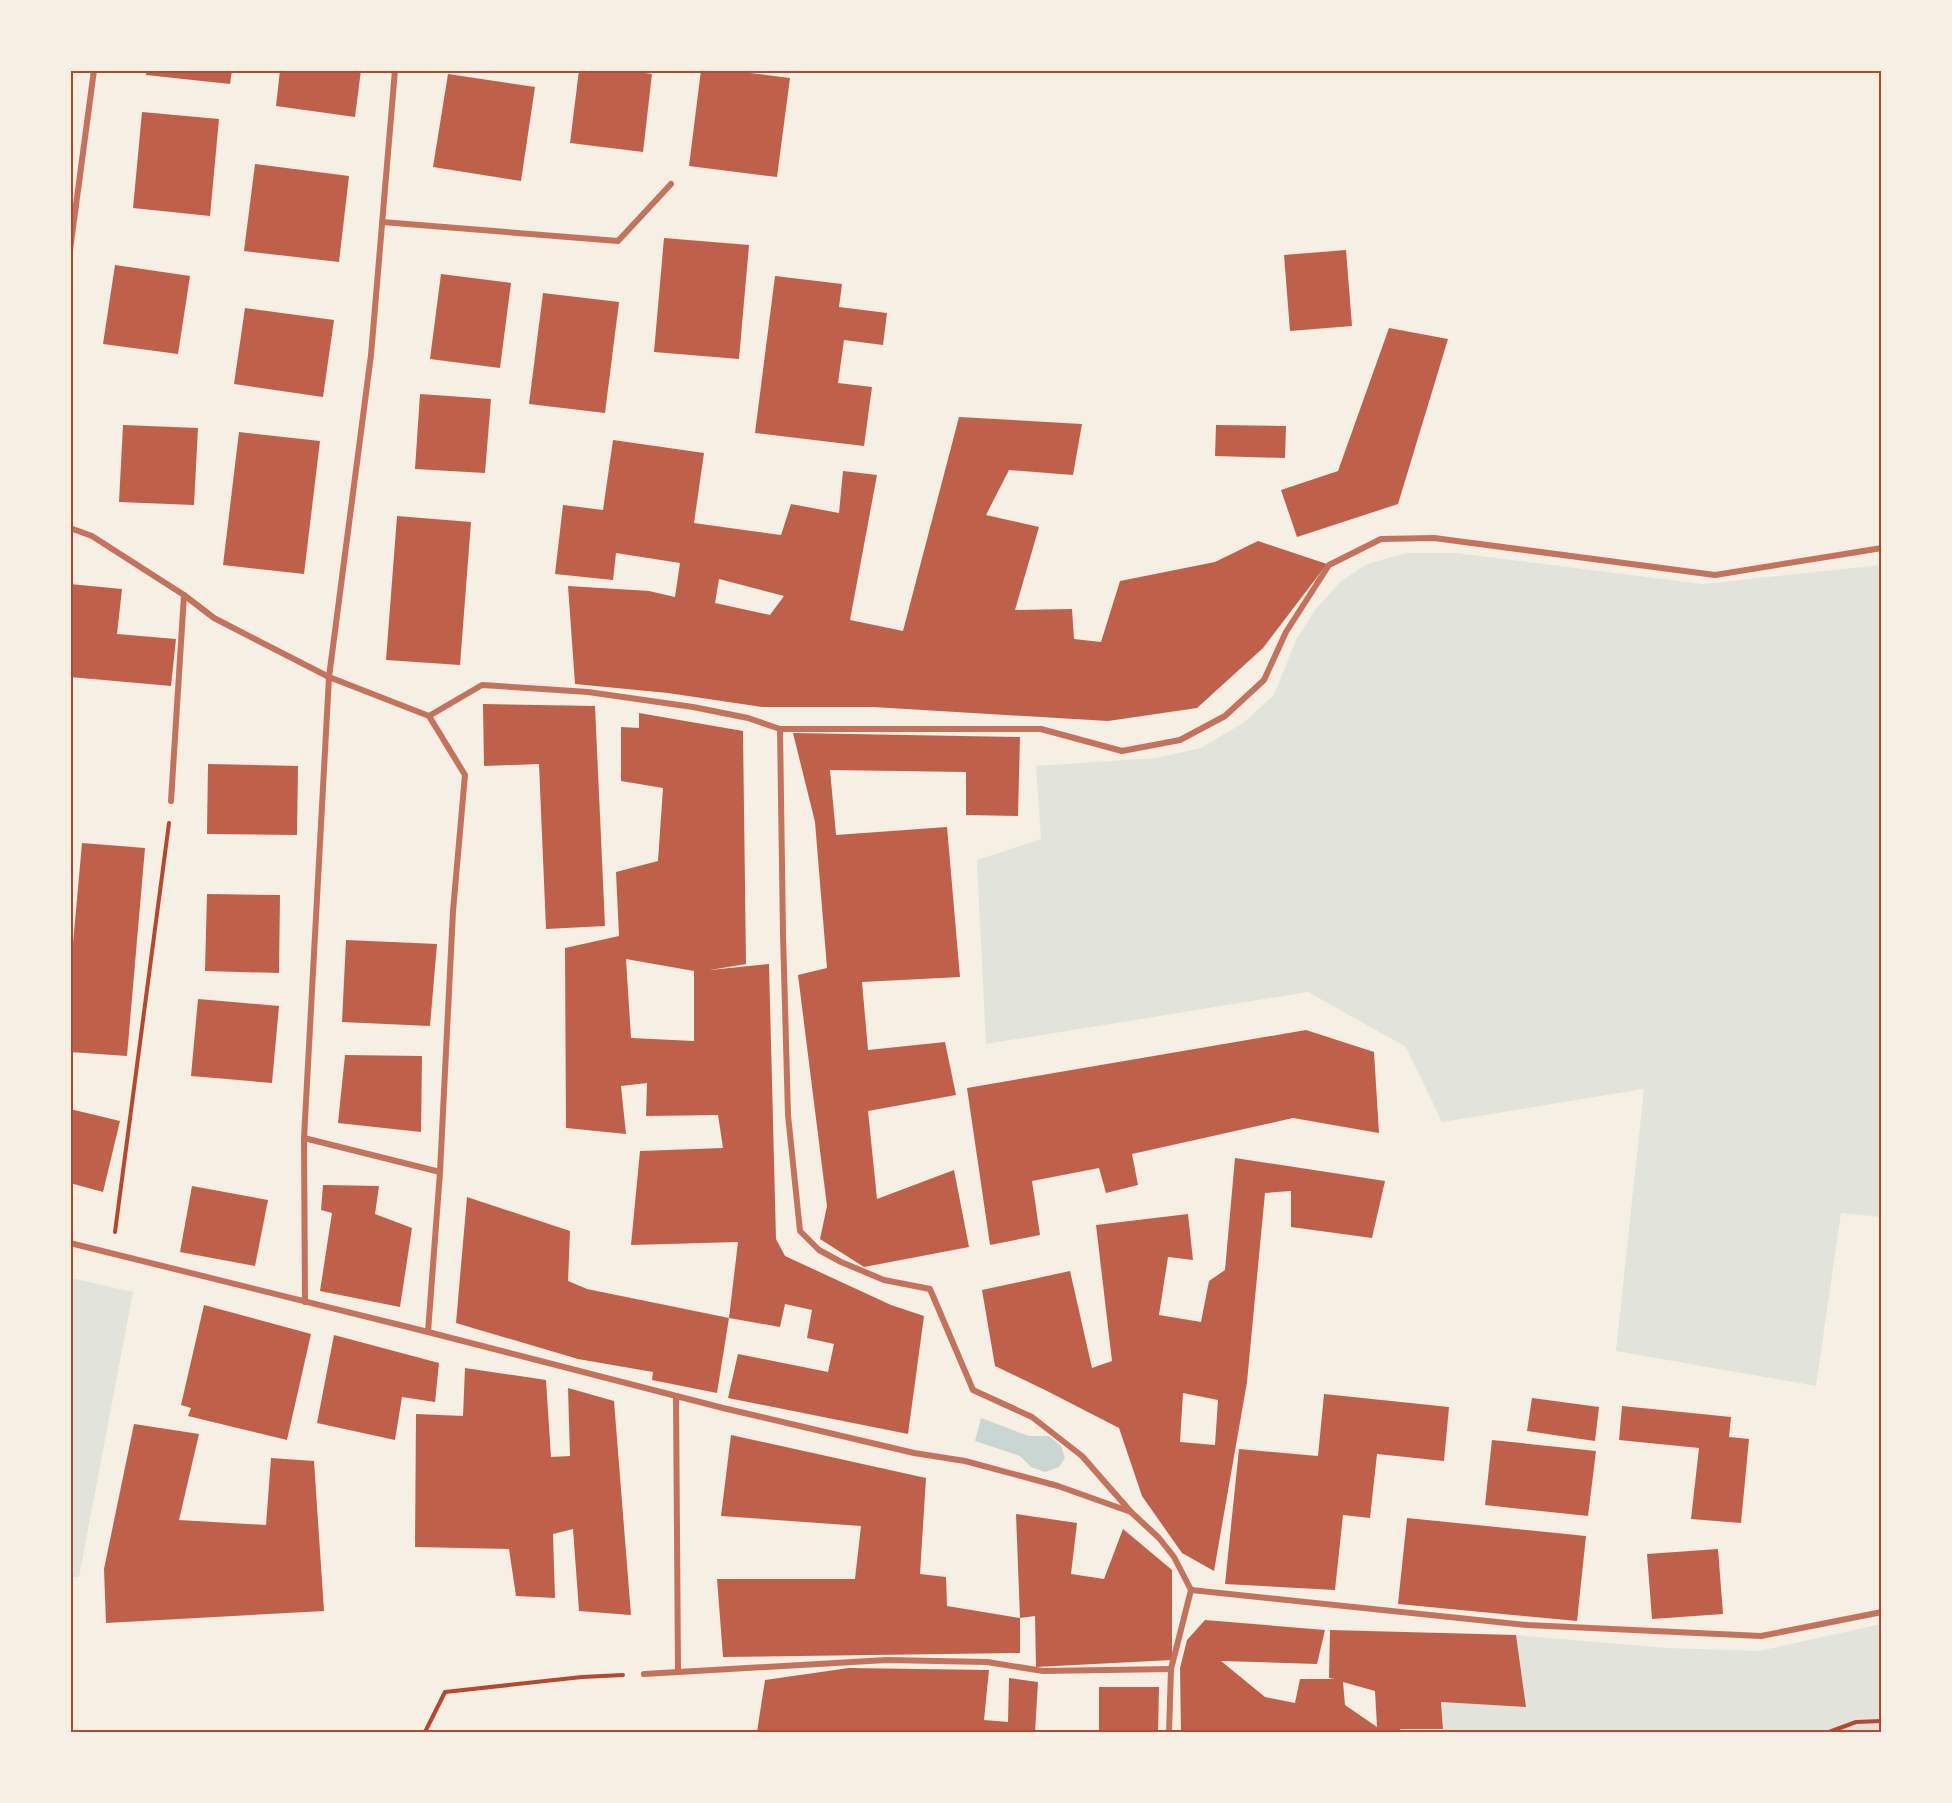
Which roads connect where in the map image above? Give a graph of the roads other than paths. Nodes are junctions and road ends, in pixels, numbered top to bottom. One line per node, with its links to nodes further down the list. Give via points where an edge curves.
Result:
1 (94, 70): 5 (street)
2 (395, 70): 4 (street)
3 (671, 184): 4 (street, via 618,241)
4 (382, 222): 9 (street, via 371,355)
5 (70, 250)
6 (70, 528): 8 (street, via 92,536)
7 (1881, 548): 11 (street, via 1715,575 1434,538 1381,539 1329,565 1286,632 1264,680 1225,716 1180,740 1122,751 1041,729)
8 (184, 595): 9 (street, via 214,618); 12 (street)
9 (329, 677): 10 (street); 13 (street)
10 (429, 716): 11 (street, via 482,685 588,692 693,707); 14 (street, via 465,775 453,911)
11 (780, 729): 19 (street, via 788,1115 800,1231 819,1250 841,1262 884,1280 930,1289 973,1390 1032,1418 1082,1456)
12 (171, 801)
13 (304, 1138): 14 (street); 16 (street)
14 (440, 1172): 17 (street)
15 (70, 1243): 16 (street)
16 (305, 1302): 17 (street)
17 (428, 1332): 18 (street)
18 (676, 1396): 19 (street, via 914,1454 965,1461 1058,1486); 23 (street)
19 (1131, 1512): 20 (street, via 1174,1557)
20 (1191, 1590): 21 (street, via 1527,1625 1761,1636); 22 (street)
21 (1881, 1612)
22 (1171, 1669): 23 (street, via 1043,1671 987,1662 887,1660); 25 (street)
23 (678, 1672): 24 (street)
24 (645, 1674)
25 (1169, 1732)

